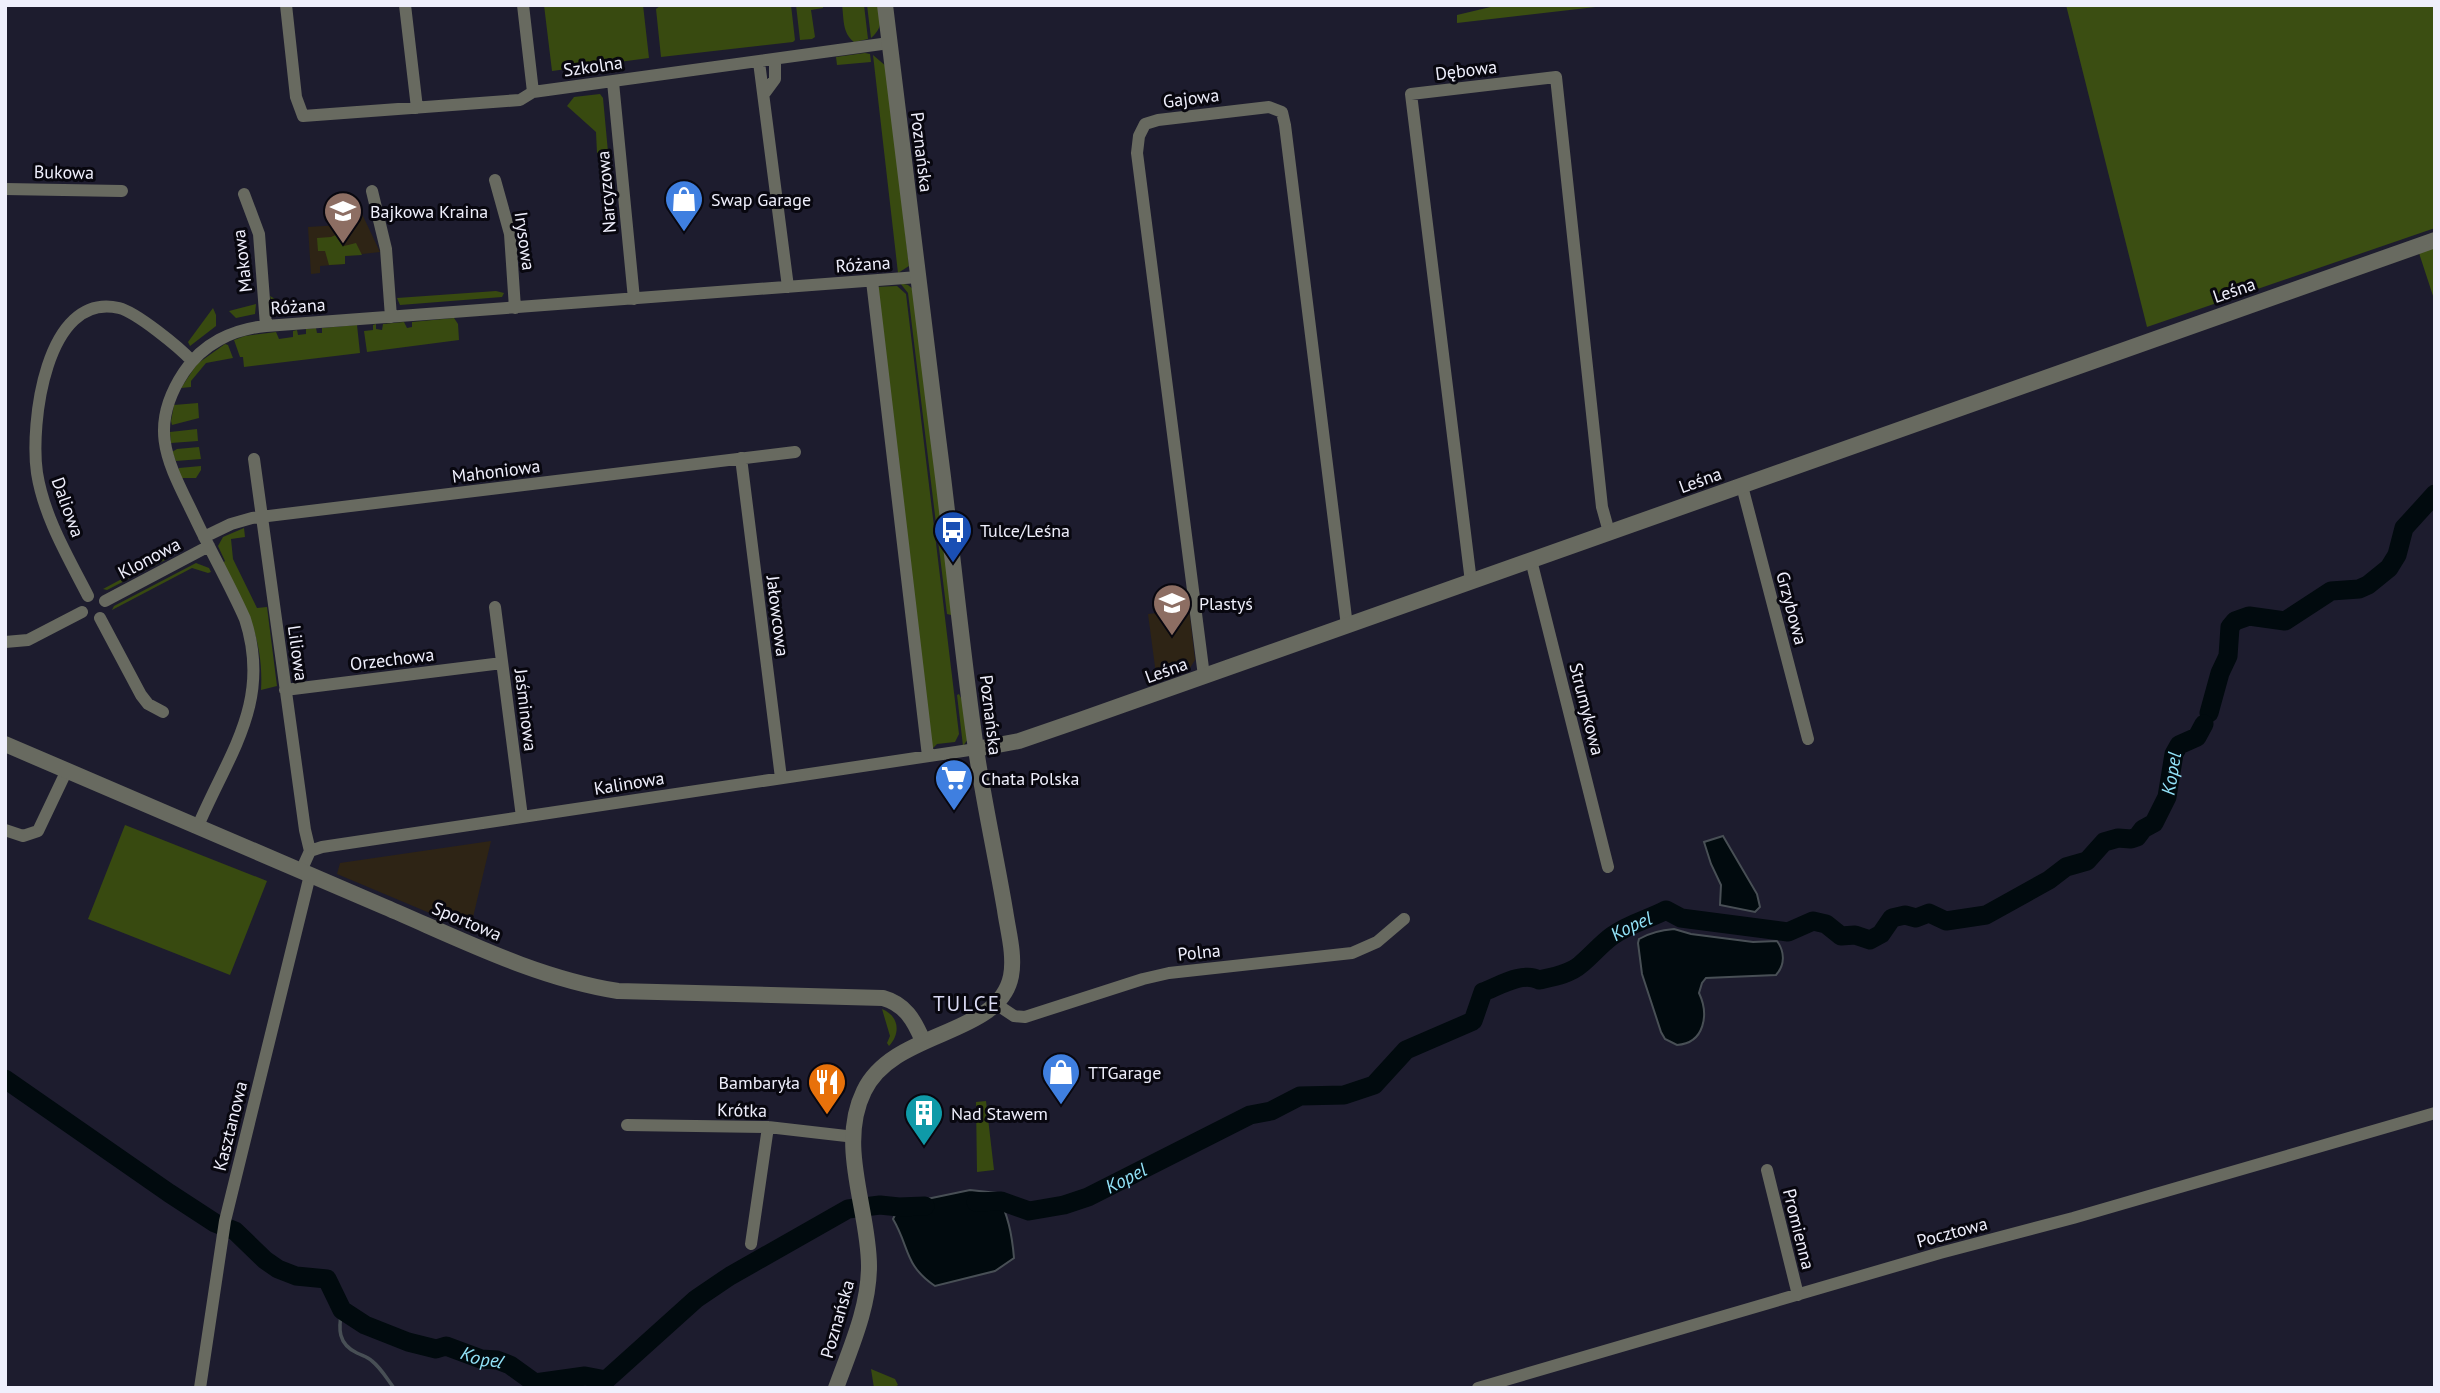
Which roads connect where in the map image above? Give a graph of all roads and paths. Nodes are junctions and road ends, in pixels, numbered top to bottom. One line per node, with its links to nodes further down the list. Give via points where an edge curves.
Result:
1 (286, 5): 11 (street, Szkolna, via 296,97 303,116)
2 (405, 5): 11 (street)
3 (523, 5): 9 (street)
4 (885, 5): 5 (street, Poznańska)
5 (890, 43): 6 (street, Szkolna); 18 (street, Poznańska)
6 (775, 60): 7 (street, Szkolna); 10 (street, via 775,79)
7 (759, 62): 8 (street, Szkolna); 10 (street)
8 (613, 82): 9 (street, Szkolna); 21 (street, Narcyzowa)
9 (533, 92): 11 (street, Szkolna, via 520,100)
10 (764, 94): 20 (street)
11 (417, 108)
12 (495, 180): 22 (street, Irysowa, via 510,234)
13 (5, 189): 14 (street, Bukowa)
14 (122, 191)
15 (372, 191): 23 (street, via 386,249)
16 (244, 194): 24 (street, Makowa, via 259,234)
17 (2435, 240): 29 (street, Leśna)
18 (918, 277): 19 (street, Różana); 48 (street, Poznańska)
19 (872, 281): 20 (street, Różana); 49 (street)
20 (788, 287): 21 (street, Różana)
21 (634, 299): 22 (street, Różana)
22 (515, 308): 23 (street, Różana)
23 (391, 317): 24 (street, Różana)
24 (265, 326): 25 (street, Różana, via 227,335)
25 (192, 361): 32 (street, Różana, via 170,398 164,442 174,477); 35 (street, Daliowa, via 134,316 110,307 82,315 66,329 54,350 39,397 37,473 50,518)
26 (795, 452): 27 (street, Mahoniowa)
27 (741, 458): 30 (street, Mahoniowa); 51 (street, Jałowcowa)
28 (254, 459): 30 (street, Liliowa)
29 (1742, 486): 31 (street, Leśna); 46 (street, Grzybowa)
30 (260, 517): 32 (street, Mahoniowa, via 231,524); 44 (street, Liliowa)
31 (1609, 532): 33 (street, Leśna); 34 (street, Dębowa, via 1602,507 1556,77 1411,94)
32 (207, 542): 36 (street, Klonowa); 53 (street, Różana, via 245,619 255,680 249,713)
33 (1531, 560): 34 (street, Leśna); 56 (street, Strumykowa)
34 (1471, 582): 40 (street, Leśna)
35 (88, 596): 36 (street, via 98,595); 38 (street, via 82,602)
36 (105, 601): 39 (street)
37 (495, 607): 42 (street, Jaśminowa)
38 (82, 612): 39 (street, via 91,619); 41 (street, via 28,640)
39 (100, 618): 45 (street, via 141,695)
40 (1347, 626): 43 (street, Leśna); 43 (street, Gajowa, via 1282,112 1269,107 1145,124 1137,153)
41 (5, 642)
42 (502, 663): 44 (street, Orzechowa); 52 (street, Jaśminowa)
43 (1205, 676): 48 (street, Leśna, via 1019,741)
44 (285, 690): 55 (street, Liliowa)
45 (163, 712)
46 (1808, 739)
47 (5, 744): 50 (street, Sportowa)
48 (976, 749): 49 (street, Kalinowa); 59 (street, Poznańska, via 1012,956 1009,985)
49 (928, 756): 51 (street, Kalinowa)
50 (67, 770): 53 (street, Sportowa); 54 (street, via 38,831 23,836)
51 (781, 778): 52 (street, Kalinowa)
52 (522, 817): 55 (street, Kalinowa)
53 (198, 826): 57 (street, Sportowa)
54 (5, 830)
55 (310, 851): 57 (street)
56 (1608, 867)
57 (306, 873): 60 (street, Sportowa, via 502,957 592,987 664,994 883,998 904,1008); 68 (street, Kasztanowa, via 225,1221)
58 (1404, 919): 59 (street, Polna, via 1377,942 1352,953 1169,973 1025,1017 1014,1016)
59 (996, 1004): 60 (street, Poznańska, via 977,1018)
60 (923, 1041): 64 (street, Poznańska, via 891,1059 869,1083 859,1105)
61 (2435, 1113): 67 (street, Pocztowa)
62 (627, 1125): 63 (street, Krótka)
63 (768, 1127): 64 (street, Krótka); 66 (street)
64 (855, 1137): 69 (street, Poznańska, via 868,1285)
65 (1767, 1170): 67 (street, Promienna)
66 (751, 1244)
67 (1798, 1295): 70 (street, Pocztowa)
68 (200, 1388)
69 (836, 1388)
70 (1478, 1388)

